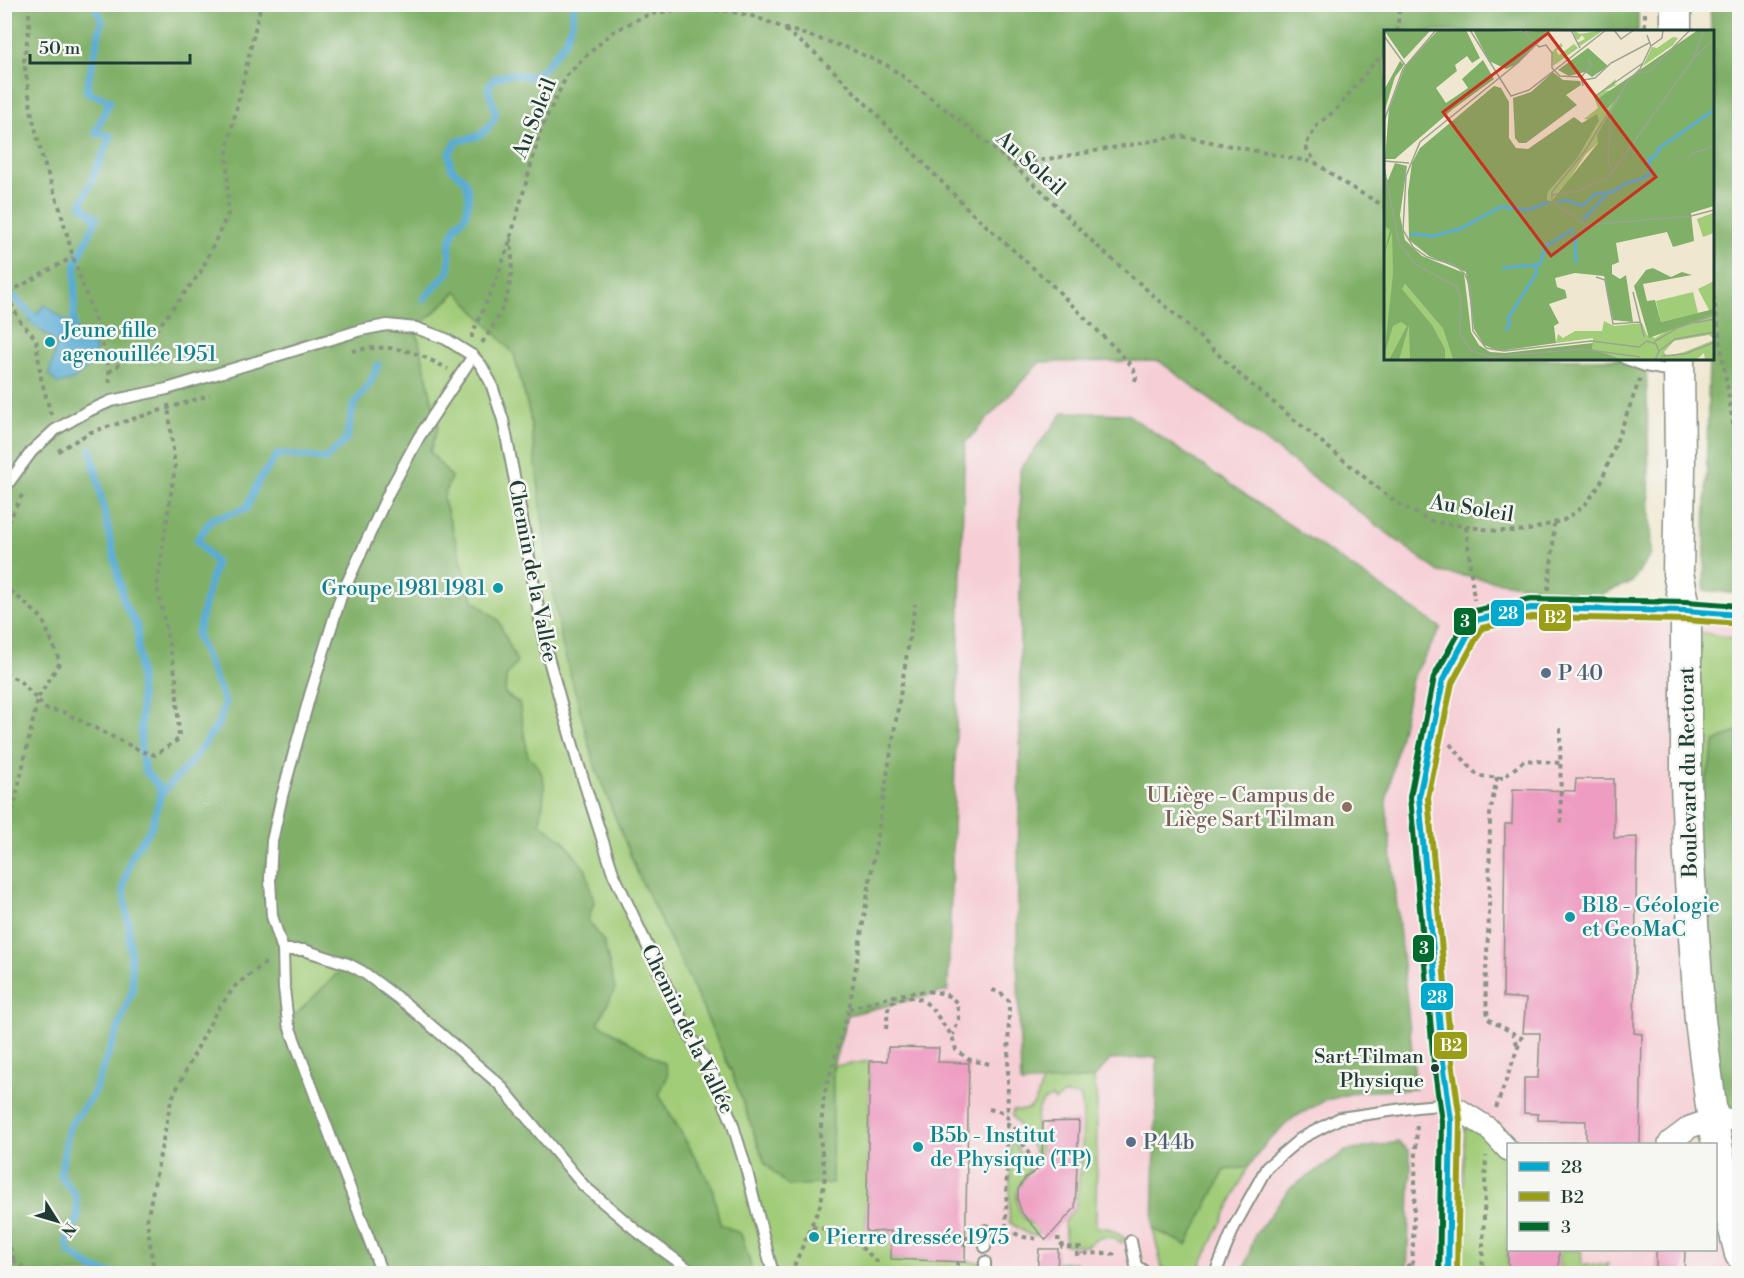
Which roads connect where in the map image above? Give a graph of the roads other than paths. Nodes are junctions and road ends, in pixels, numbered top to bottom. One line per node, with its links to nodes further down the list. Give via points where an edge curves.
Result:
1 (1676, 4): 2 (main road)
2 (1676, 30)
3 (473, 356): 6 (lane, Chemin de la Vallée, via 446,339 416,328 387,325 361,330 167,389 111,401 86,412 55,430 32,451); 9 (lane, via 419,437 341,596 310,694 272,841 272,916); 21 (lane, Chemin de la Vallée, via 491,383 503,420 545,646 576,760 614,873 732,1122)
4 (1629, 360): 5 (lane, via 1645,366)
5 (1679, 366): 7 (main road, Boulevard du Rectorat, via 1677,573)
6 (4, 489)
7 (1686, 611): 8 (street); 10 (street, via 1531,608 1476,620 1443,680 1419,797); 11 (main road, Boulevard du Rectorat, via 1686,783 1700,1020)
8 (1740, 615)
9 (283, 950): 19 (lane, via 288,1023); 20 (lane, via 304,950 348,964 406,1004 499,1084 584,1186)
10 (1450, 1104): 13 (street, via 1488,1128); 24 (lane, via 1340,1118 1300,1139 1267,1167 1235,1224); 25 (street)
11 (1726, 1120): 12 (street, via 1690,1127); 17 (main road, Boulevard du Rectorat, via 1726,1202)
12 (1670, 1143)
13 (1507, 1148)
14 (986, 1230): 16 (lane)
15 (1131, 1241): 23 (lane, via 1136,1266)
16 (986, 1247)
17 (1740, 1254)
18 (985, 1262): 22 (lane)
19 (382, 1274)
20 (695, 1274)
21 (773, 1274)
22 (985, 1274)
23 (1149, 1274)
24 (1215, 1274)
25 (1448, 1274)

